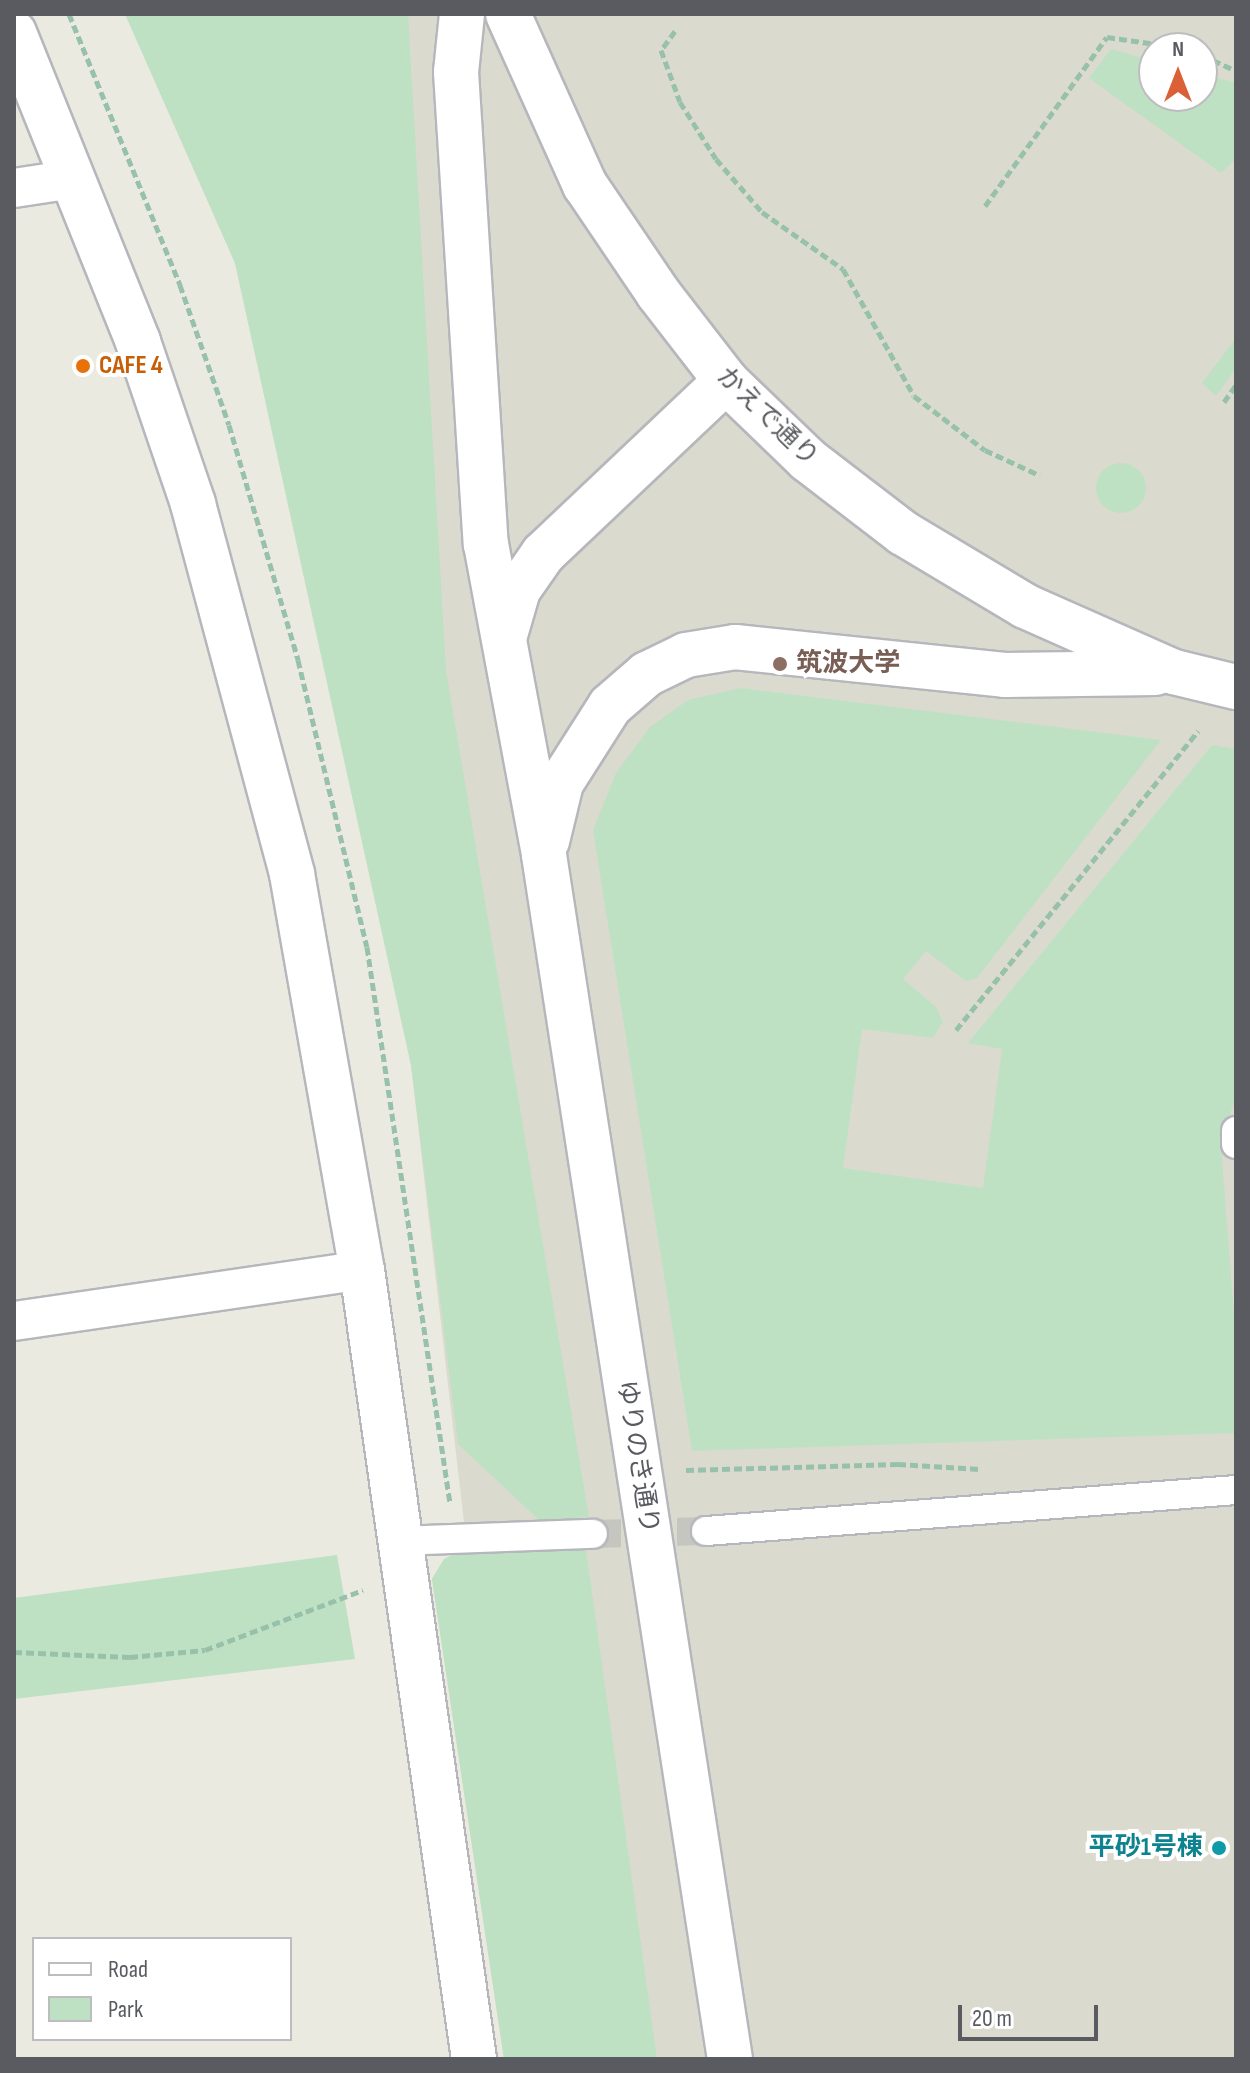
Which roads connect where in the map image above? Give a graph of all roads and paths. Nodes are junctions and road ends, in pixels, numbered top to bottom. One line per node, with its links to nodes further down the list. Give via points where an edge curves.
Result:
1 (462, 14): 13 (street, via 456,72 486,544)
2 (508, 14): 9 (street, かえで通り, via 585,185)
3 (675, 31): 12 (path, via 661,50 680,102 716,159 762,212 843,269 914,396 985,450)
4 (14, 33): 6 (street)
5 (1138, 41): 8 (path, via 1107,37)
6 (73, 179): 7 (street); 21 (street, via 143,356 193,504 237,663 292,874)
7 (14, 188)
8 (985, 206)
9 (726, 381): 13 (street, via 543,554 518,590); 14 (street, かえで通り, via 808,460 903,533 1025,606)
10 (1236, 385): 11 (path)
11 (1224, 402)
12 (1039, 475)
13 (505, 635): 17 (street)
14 (1174, 672): 15 (street); 17 (street, via 1005,675 735,647 686,655 647,674 610,706 561,783)
15 (1236, 687)
16 (1198, 731): 18 (path)
17 (544, 855): 32 (street, ゆりのき通り)
18 (956, 1030)
19 (1236, 1131): 20 (street)
20 (1236, 1144)
21 (362, 1270): 22 (street); 28 (street)
22 (14, 1321)
23 (989, 1469): 24 (path, via 898,1464)
24 (677, 1470)
25 (1236, 1490): 26 (street)
26 (706, 1531)
27 (593, 1534): 28 (street)
28 (398, 1541): 31 (street)
29 (372, 1586): 30 (path, via 205,1650 130,1657)
30 (14, 1652)
31 (474, 2059)
32 (730, 2059)

